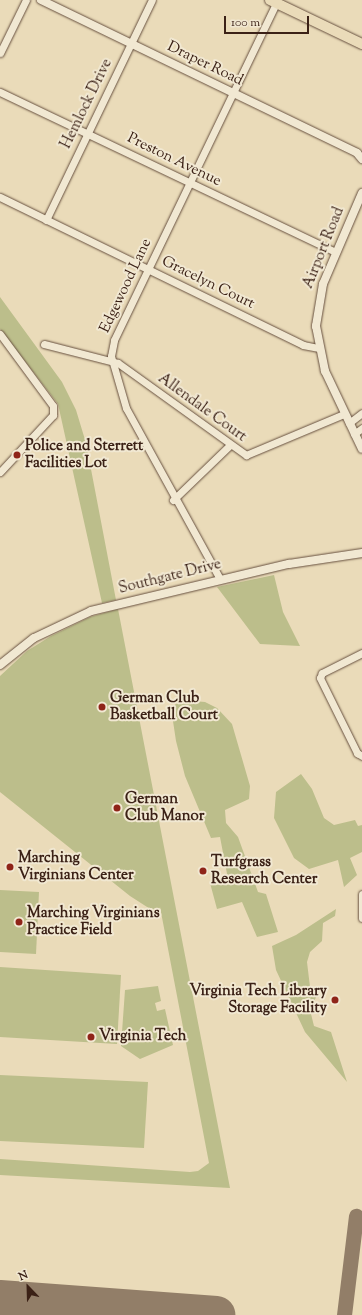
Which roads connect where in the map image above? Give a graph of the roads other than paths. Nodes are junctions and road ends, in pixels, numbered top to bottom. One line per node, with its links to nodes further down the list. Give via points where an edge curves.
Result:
1 (26, 0): 7 (street)
2 (41, 0): 5 (street, Draper Road)
3 (152, 0): 5 (street, Hemlock Drive)
4 (273, 1): 6 (main road); 9 (street, Edgewood Lane)
5 (131, 43): 9 (street, Draper Road); 10 (street, Hemlock Drive)
6 (362, 44)
7 (0, 53)
8 (0, 92): 10 (street, Preston Avenue)
9 (233, 93): 11 (street, Draper Road); 12 (street, Edgewood Lane)
10 (87, 133): 12 (street, Preston Avenue); 15 (street, Hemlock Drive)
11 (360, 155)
12 (190, 183): 16 (street, Preston Avenue); 17 (street, Edgewood Lane)
13 (362, 193): 16 (street, Airport Road)
14 (0, 198): 15 (street, Gracelyn Court)
15 (46, 220): 17 (street, Gracelyn Court)
16 (336, 252): 20 (street, Airport Road, via 319,300)
17 (148, 268): 20 (street, Gracelyn Court, via 303,345); 21 (street, Edgewood Lane, via 114,340)
18 (0, 334): 29 (street, via 48,396 53,415)
19 (44, 344): 21 (street, Allendale Court)
20 (318, 348): 22 (street, Airport Road)
21 (110, 360): 27 (street, Allendale Court); 30 (street, Edgewood Lane, via 126,408)
22 (344, 414): 24 (street, Airport Road); 27 (street, Allendale Court, via 249,456)
23 (362, 414): 24 (street)
24 (349, 423): 26 (street, Airport Road)
25 (362, 428): 26 (street)
26 (354, 434): 28 (street, Airport Road)
27 (230, 444): 30 (street)
28 (362, 449)
29 (0, 472)
30 (173, 500): 32 (street, Edgewood Lane)
31 (362, 553): 32 (street, Southgate Drive, via 314,559)
32 (220, 579): 34 (street, Southgate Drive, via 78,616 34,638)
33 (362, 653): 35 (street, via 320,675)
34 (0, 665)
35 (361, 756)
36 (362, 894): 37 (street)
37 (362, 918)

